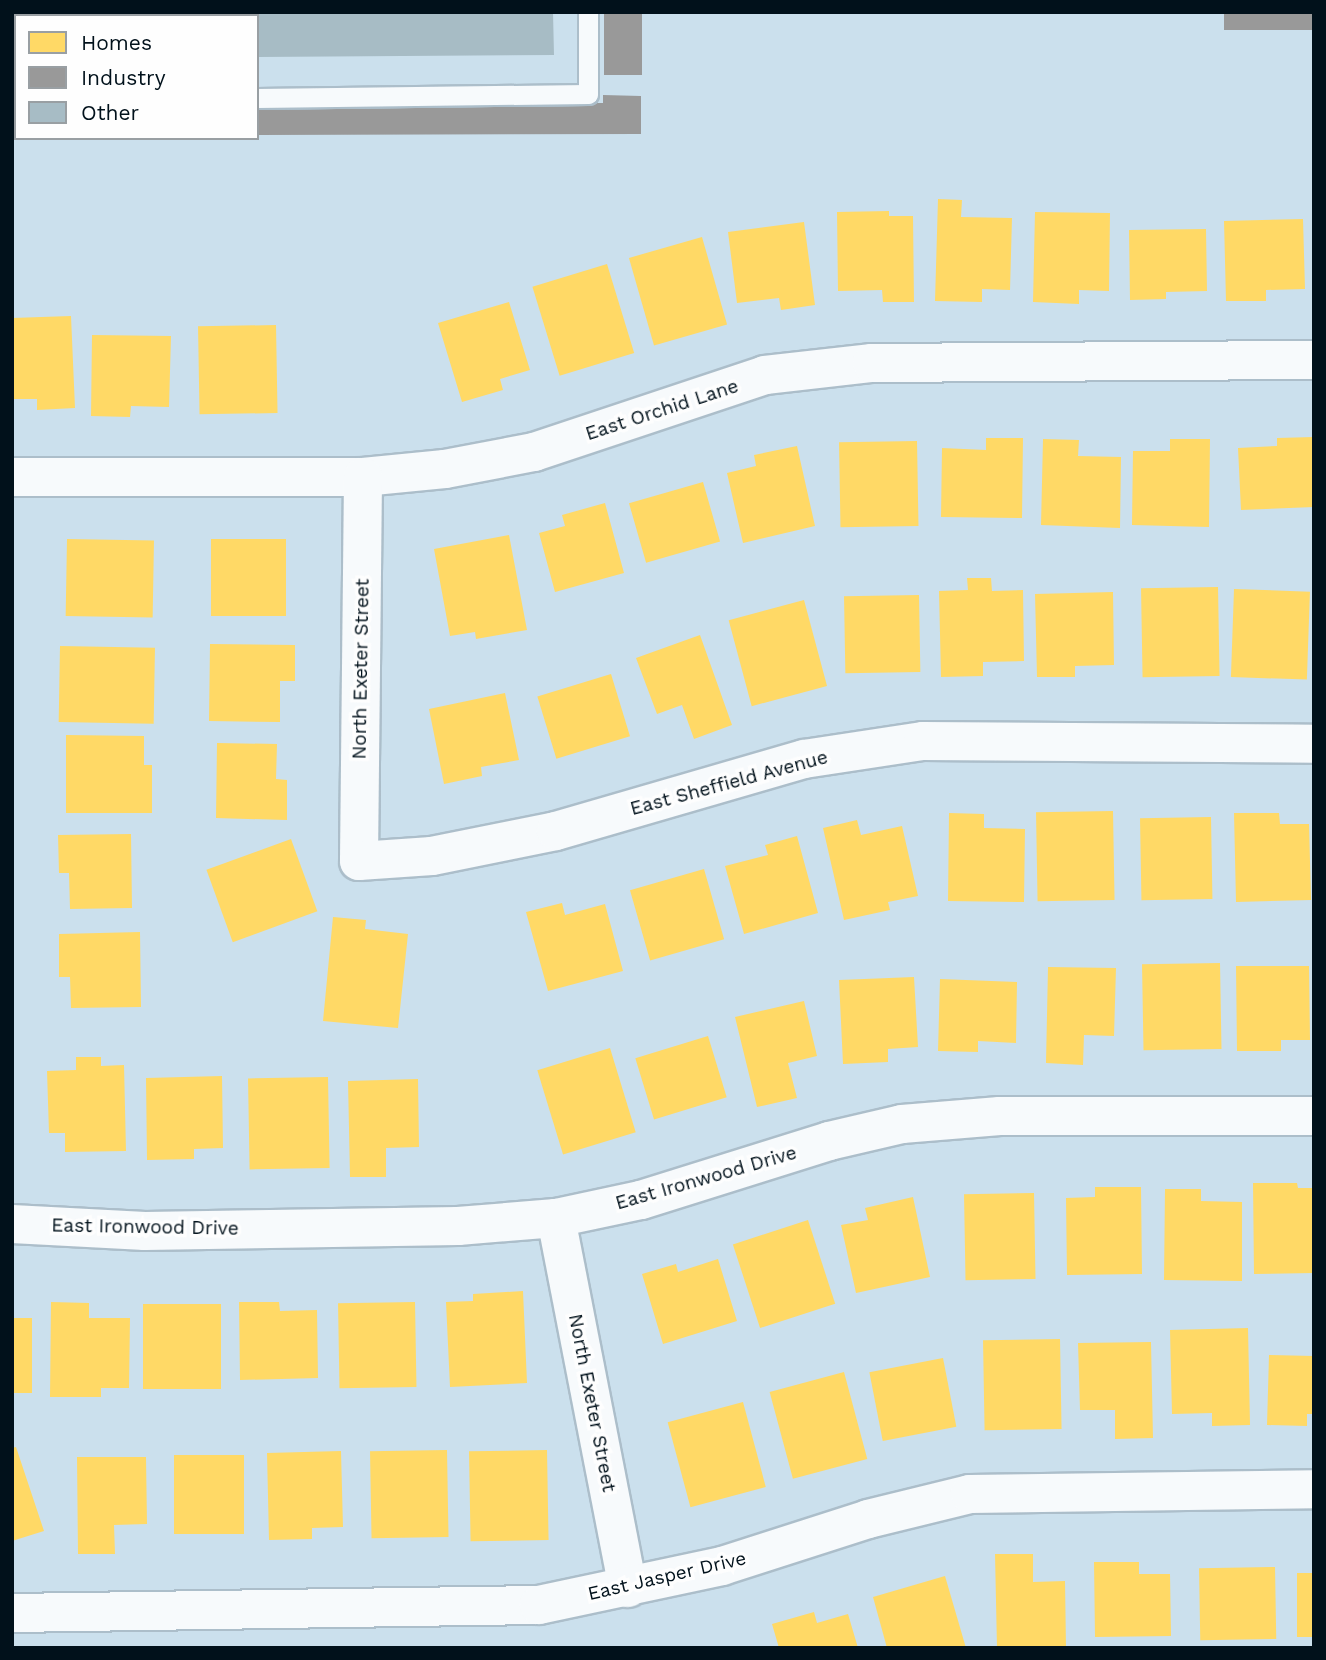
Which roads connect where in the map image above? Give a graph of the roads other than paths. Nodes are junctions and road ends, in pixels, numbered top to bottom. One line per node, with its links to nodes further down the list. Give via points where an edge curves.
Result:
1 (588, 12): 2 (lane, via 589,94)
2 (259, 98)
3 (1314, 360): 5 (street, East Orchid Lane, via 872,363 765,375 534,452 444,469)
4 (12, 477): 5 (street, East Orchid Lane)
5 (363, 477): 7 (street, North Exeter Street)
6 (1314, 744): 7 (street, East Sheffield Avenue, via 923,741 804,759 543,834 432,856)
7 (359, 860)
8 (1314, 1116): 9 (street, East Ironwood Drive, via 1000,1116 902,1125 829,1141 641,1200)
9 (556, 1218): 10 (street, East Ironwood Drive, via 457,1226 145,1231); 12 (street, North Exeter Street)
10 (12, 1224)
11 (1314, 1489): 12 (street, East Jasper Drive, via 970,1494 722,1566)
12 (628, 1588): 13 (street, East Jasper Drive, via 539,1605)
13 (12, 1613)

